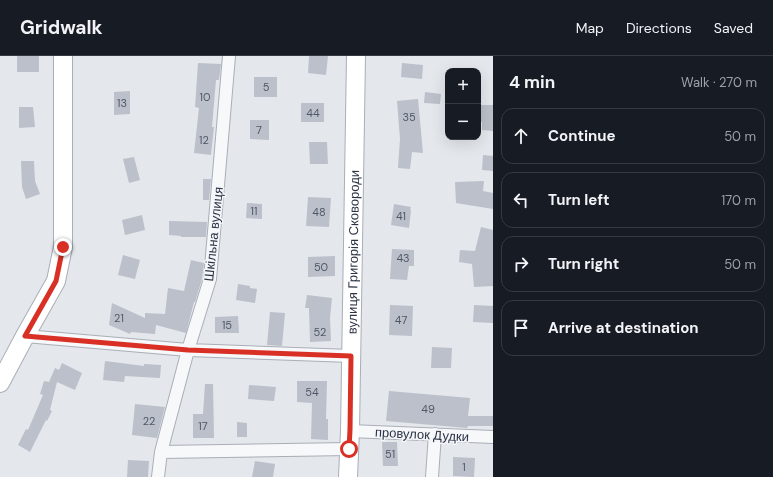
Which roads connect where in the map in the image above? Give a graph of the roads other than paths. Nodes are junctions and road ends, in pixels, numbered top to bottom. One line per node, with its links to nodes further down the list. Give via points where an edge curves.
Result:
1 (63, 56): 4 (street, via 63,247 56,281)
2 (230, 56): 5 (street, Шкільна вулиця, via 210,279)
3 (356, 56): 6 (street, вулиця Григорія Сковороди)
4 (25, 336): 5 (street); 7 (street)
5 (188, 350): 6 (street); 12 (street, Шкільна вулиця)
6 (351, 356): 8 (street, вулиця Григорія Сковороди)
7 (0, 383)
8 (350, 430): 9 (street, провулок Дудки); 11 (street, вулиця Григорія Сковороди)
9 (435, 434): 10 (street, провулок Дудки); 15 (street)
10 (493, 437)
11 (349, 449): 12 (street); 14 (street, вулиця Григорія Сковороди)
12 (161, 452): 13 (street, Шкільна вулиця)
13 (158, 477)
14 (348, 477)
15 (432, 477)

